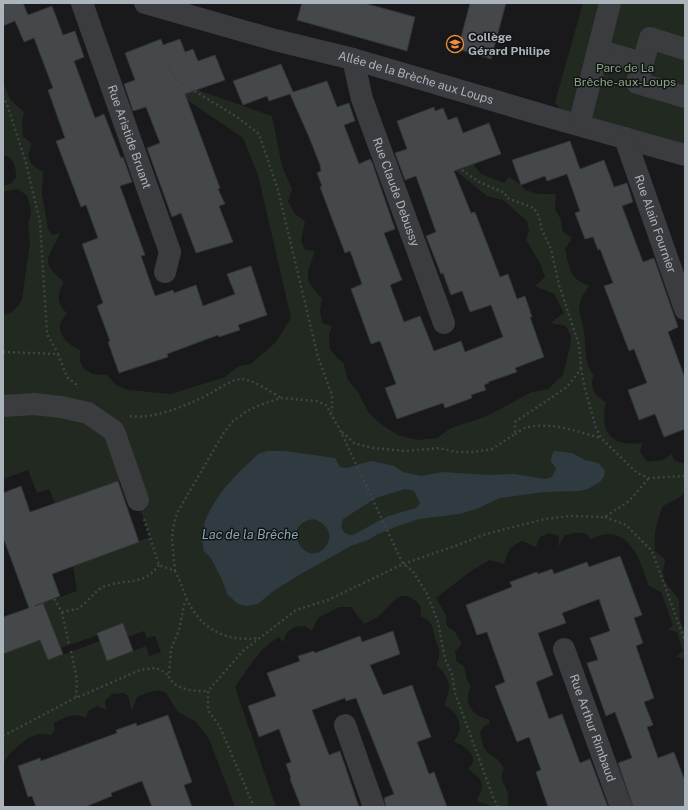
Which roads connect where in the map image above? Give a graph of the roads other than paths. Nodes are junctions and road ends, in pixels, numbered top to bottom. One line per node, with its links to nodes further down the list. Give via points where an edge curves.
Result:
1 (82, 3): 12 (street, Rue Aristide Bruant, via 170,252)
2 (145, 3): 6 (street, Allée de la Brèche aux Loups)
3 (610, 3): 5 (street)
4 (685, 49): 7 (street, via 650,38)
5 (598, 50): 7 (street); 9 (street)
6 (353, 59): 9 (street, Allée de la Brèche aux Loups); 14 (street, Rue Claude Debussy, via 362,99)
7 (642, 63): 8 (street, via 637,83)
8 (685, 97)
9 (579, 125): 10 (street, Allée de la Brèche aux Loups)
10 (625, 138): 11 (street, Allée de la Brèche aux Loups); 13 (street, Rue Alain Fournier)
11 (685, 155)
12 (165, 272)
13 (685, 310)
14 (444, 323)
15 (3, 406): 16 (street, via 34,404 61,407 88,413 114,430)
16 (138, 500)
17 (564, 649): 20 (street, Rue Arthur Rimbaud)
18 (344, 724): 19 (street)
19 (374, 807)
20 (621, 807)

